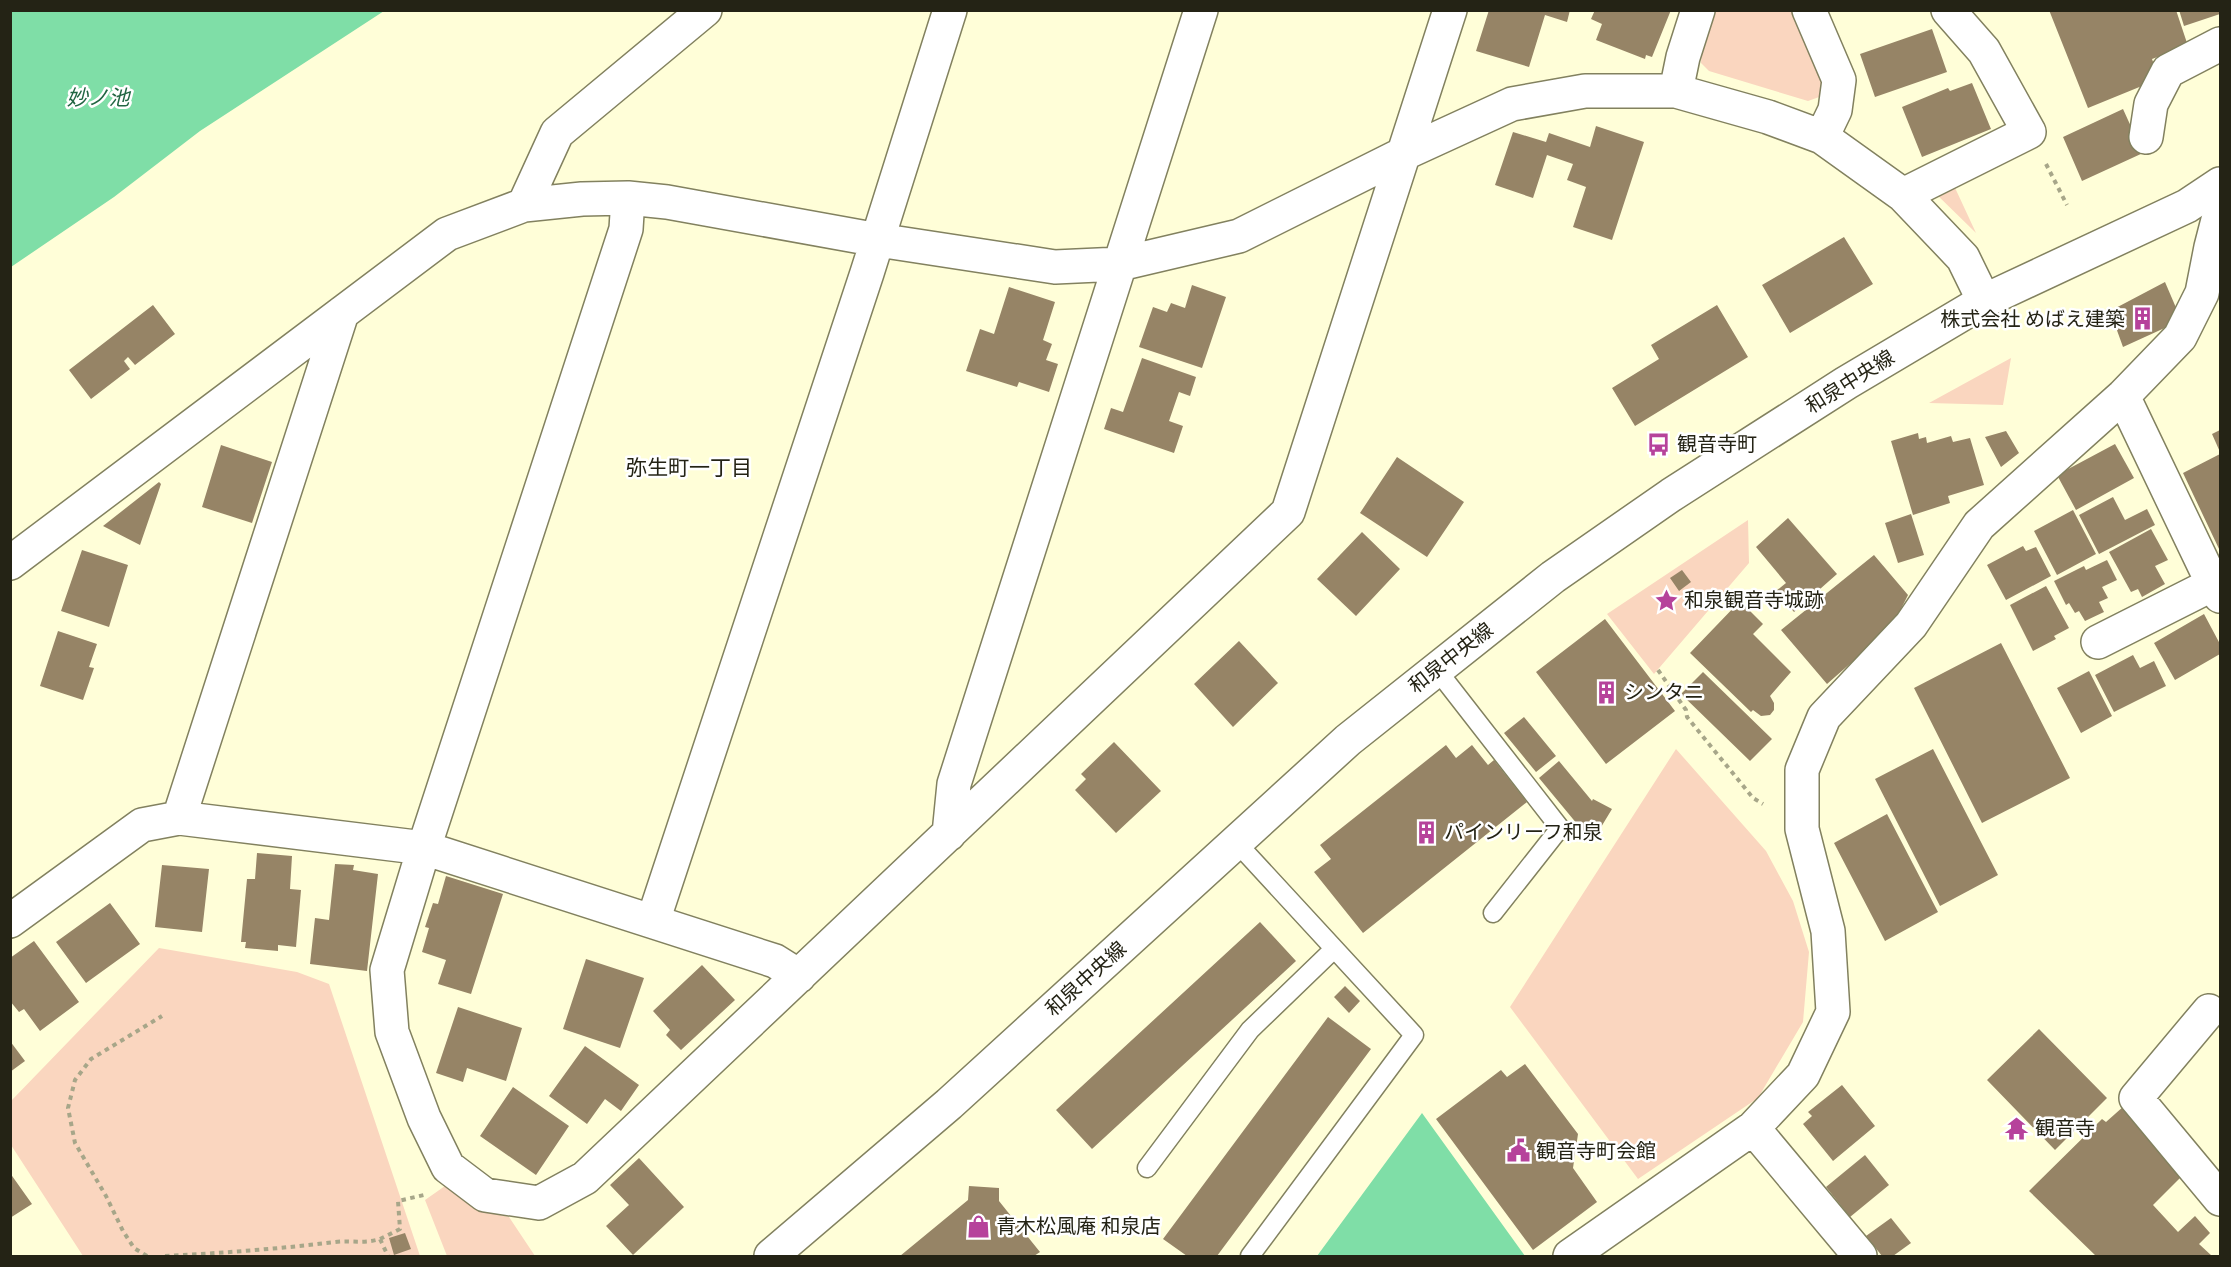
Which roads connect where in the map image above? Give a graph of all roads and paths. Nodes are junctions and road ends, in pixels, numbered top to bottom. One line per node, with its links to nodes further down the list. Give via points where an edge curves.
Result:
1 (705, 10): 17 (street, via 557,133)
2 (950, 10): 20 (street)
3 (1201, 10): 21 (street)
4 (1450, 10): 12 (street)
5 (1698, 10): 9 (street)
6 (1809, 10): 10 (street, via 1839,80 1835,110)
7 (1948, 10): 15 (street, via 1984,51 2029,132)
8 (2220, 44): 11 (street, via 2168,71 2151,104)
9 (1676, 91): 10 (street); 12 (street, via 1585,91 1512,104)
10 (1822, 137): 15 (street)
11 (2146, 137)
12 (1403, 154): 21 (street, via 1239,236); 32 (street, via 1288,512)
13 (2043, 159): 18 (path)
14 (2220, 184): 22 (street, 和泉中央線, via 2187,206)
15 (1903, 195): 22 (street, via 1963,258)
16 (628, 198): 17 (street); 20 (street); 34 (street, via 626,229)
17 (524, 205): 23 (street, via 447,234)
18 (2067, 205)
19 (2220, 212): 24 (street, via 2202,293 2180,337)
20 (878, 240): 21 (street, via 1055,267); 37 (street)
21 (1120, 264): 32 (street, via 954,784)
22 (1984, 301): 28 (street, 和泉中央線, via 1846,383 1671,495 1553,578)
23 (342, 313): 25 (street); 30 (street)
24 (2123, 396): 26 (street); 31 (street, via 1979,525 1911,625 1824,717 1802,770)
25 (10, 563)
26 (2217, 590): 27 (street)
27 (2098, 642)
28 (1437, 670): 33 (street, 和泉中央線, via 1348,740); 35 (lane, via 1560,828)
29 (1658, 670): 31 (path, via 1687,717 1753,798)
30 (179, 818): 34 (street); 36 (street, via 142,825)
31 (1802, 829): 42 (street, via 1828,931 1833,1012 1803,1075)
32 (949, 834): 39 (street)
33 (1236, 842): 38 (lane); 50 (street, 和泉中央線, via 949,1104)
34 (424, 848): 37 (street); 44 (street, via 387,970 392,1032 424,1118 448,1167)
35 (1493, 913)
36 (10, 921)
37 (653, 921): 39 (street, via 775,961)
38 (1334, 949): 43 (lane, via 1250,1030); 51 (lane, via 1414,1035)
39 (799, 976): 44 (street, via 585,1178 539,1203 486,1195)
40 (2209, 1011): 45 (street, via 2136,1098)
41 (162, 1016): 47 (path, via 91,1059 75,1080 68,1108 75,1143 123,1231 134,1248)
42 (1753, 1128): 52 (street); 53 (street)
43 (1147, 1167)
44 (456, 1173): 46 (path, via 426,1194 398,1201 400,1229)
45 (2220, 1199)
46 (380, 1239): 48 (path); 49 (path)
47 (147, 1257)
48 (165, 1257)
49 (388, 1257)
50 (771, 1257)
51 (1250, 1257)
52 (1570, 1257)
53 (1860, 1257)

